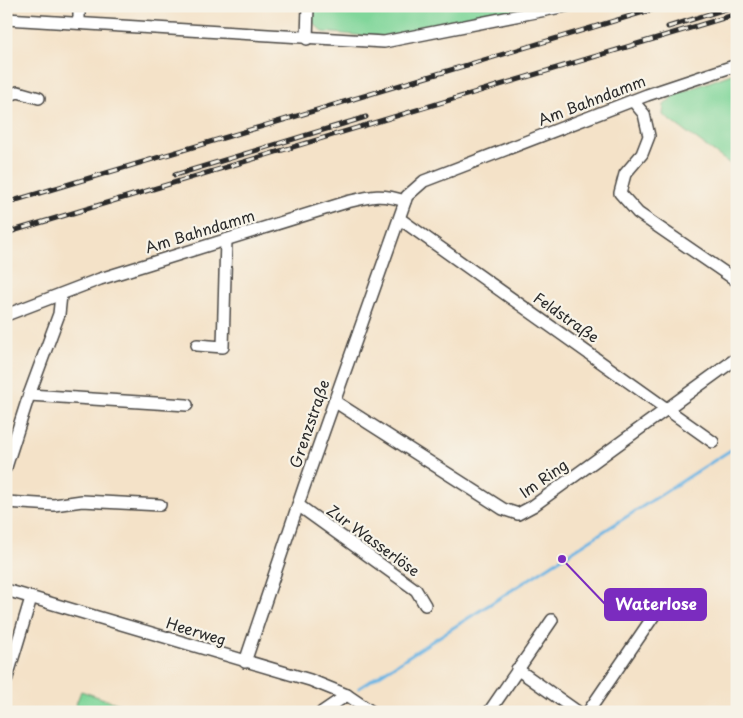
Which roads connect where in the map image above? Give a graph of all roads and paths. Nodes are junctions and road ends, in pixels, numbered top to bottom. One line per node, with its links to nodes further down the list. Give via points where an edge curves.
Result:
1 (79, 6): 5 (street)
2 (308, 6): 6 (street)
3 (566, 6): 6 (street, via 384,42)
4 (6, 19): 5 (street)
5 (79, 23): 6 (street)
6 (307, 39)
7 (737, 65): 10 (street, Am Bahndamm)
8 (6, 96): 9 (street, via 18,92)
9 (39, 98)
10 (634, 101): 11 (street, Am Bahndamm, via 424,181); 14 (street, via 644,114 649,136 642,154 625,174 620,193 638,213)
11 (406, 199): 12 (street, Grenzstraße); 13 (street, Am Bahndamm, via 374,195)
12 (400, 219): 20 (street, Grenzstraße); 22 (street, Feldstraße)
13 (226, 240): 15 (street, Am Bahndamm, via 100,279); 17 (street, via 222,346)
14 (737, 281)
15 (61, 295): 16 (street, Am Bahndamm); 19 (street, via 59,314)
16 (6, 315)
17 (197, 345)
18 (737, 358): 22 (street, Im Ring)
19 (29, 395): 21 (street); 24 (street)
20 (334, 400): 22 (street, Im Ring, via 504,509 518,514); 27 (street, Grenzstraße)
21 (187, 405)
22 (667, 409): 23 (street, Feldstraße)
23 (714, 442)
24 (6, 467)
25 (6, 502): 26 (street)
26 (160, 505)
27 (298, 505): 30 (street, Zur Wasserlöse, via 416,590); 33 (street, Grenzstraße)
28 (6, 590): 29 (street, Heerweg)
29 (31, 598): 33 (street, Heerweg); 35 (street)
30 (425, 606)
31 (657, 612): 41 (street)
32 (552, 620): 34 (street)
33 (245, 662): 36 (street, Heerweg, via 310,680)
34 (517, 670): 39 (street); 40 (street)
35 (6, 681)
36 (347, 695): 37 (street); 38 (street, Heerweg)
37 (322, 712)
38 (372, 712)
39 (489, 712)
40 (578, 712)
41 (588, 712)

